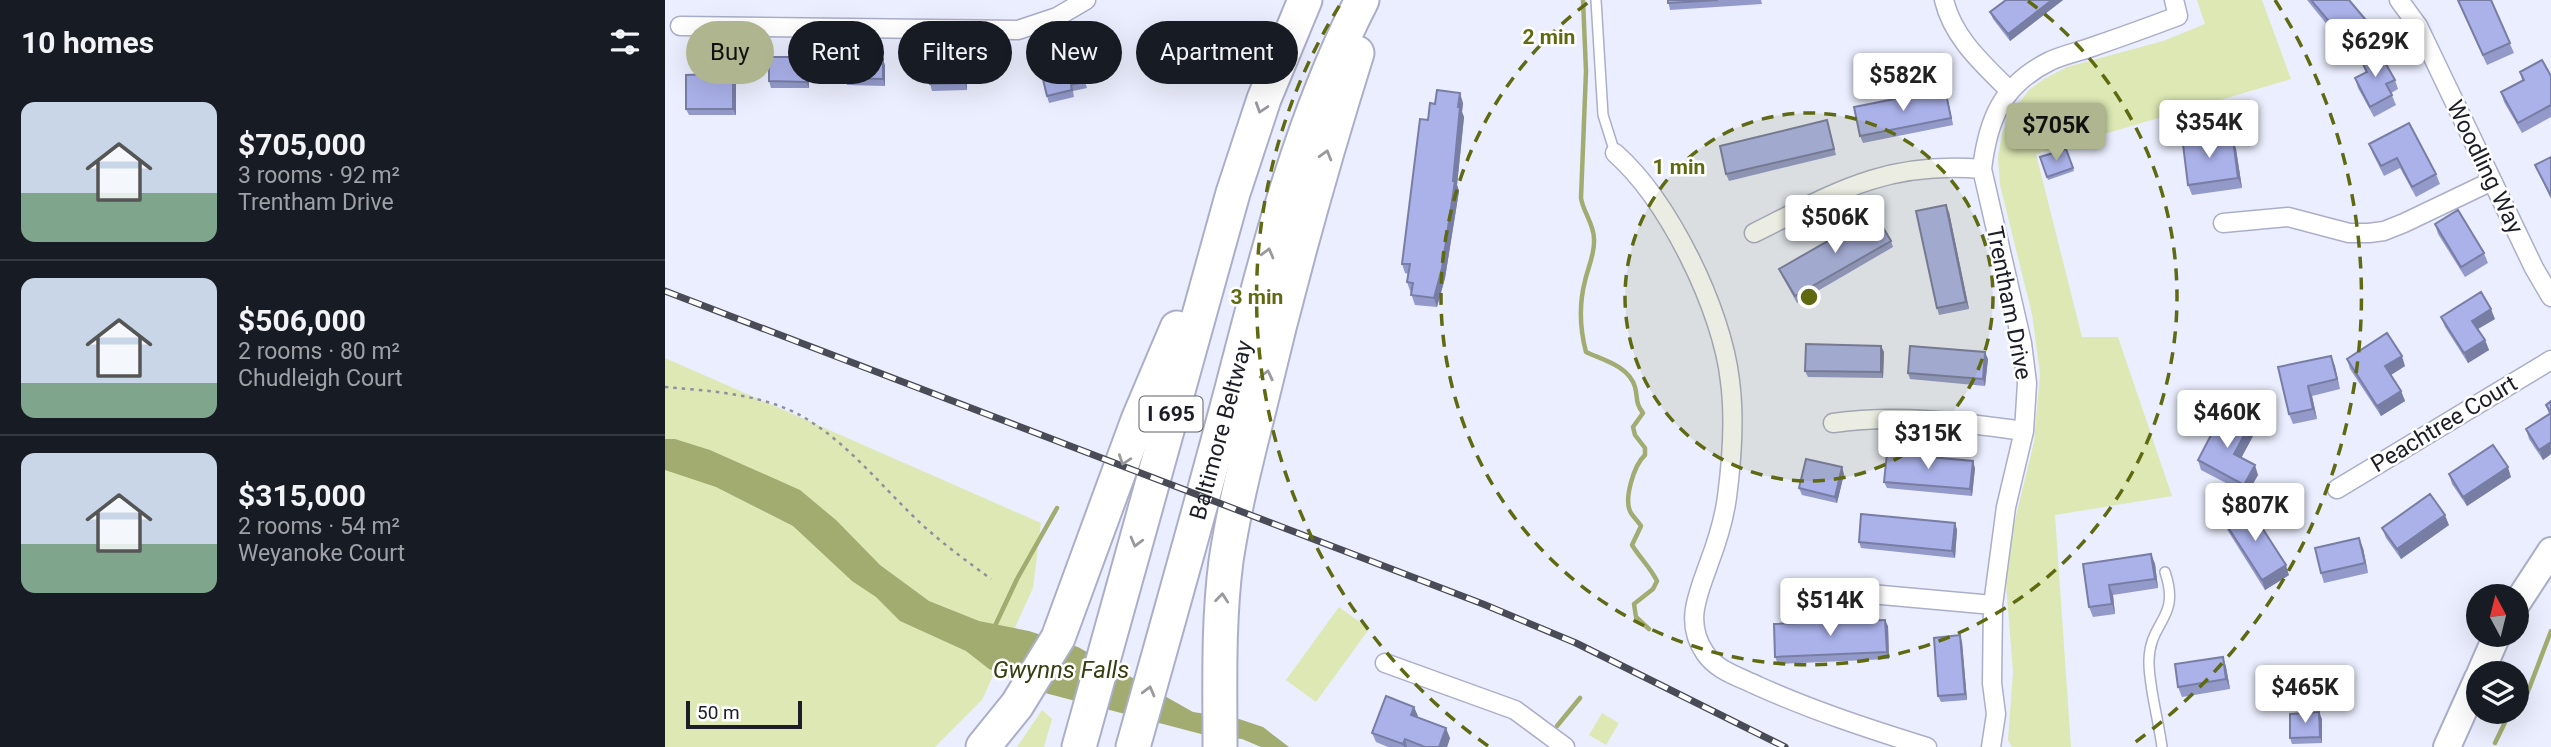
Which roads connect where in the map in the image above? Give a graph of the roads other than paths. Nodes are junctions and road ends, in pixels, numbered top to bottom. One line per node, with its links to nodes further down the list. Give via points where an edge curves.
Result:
1 (1086, 0): 9 (street, via 1057,17 1018,30)
2 (1305, 0): 14 (highway, I 695, one-way to 14, via 1264,99)
3 (1362, 0): 30 (highway, Baltimore Beltway / I 695, one-way to 3, via 1280,210 1339,45)
4 (1375, 0): 32 (highway, one-way to 4, via 1221,613 1248,455 1307,220)
5 (1596, 0): 11 (lane, via 1603,115)
6 (1944, 0): 10 (street, via 1963,40)
7 (2399, 0): 13 (street, Woodling Way, via 2418,26)
8 (2176, 8): 10 (street, Trentham Drive, via 2053,60)
9 (680, 26)
10 (2010, 91): 12 (street, Trentham Drive, via 1988,130)
11 (1615, 153): 34 (street, via 1659,202 1673,226 1713,313 1730,380 1733,420 1727,499 1695,601 1698,641 1720,668 1805,707)
12 (1982, 169): 16 (street, via 1928,168 1875,177); 20 (street, Trentham Drive, via 2022,343 2027,383)
13 (2492, 181): 15 (street, via 2384,231 2350,233 2288,217); 17 (street, Woodling Way)
14 (1233, 193): 29 (highway, I 695, one-way to 29); 31 (highway, one-way to 31, via 1138,420 1063,624 1038,673)
15 (2223, 223)
16 (1754, 233)
17 (2551, 297)
18 (2551, 360): 21 (street, Peachtree Court)
19 (1833, 423): 20 (street, via 1904,418)
20 (2024, 431): 26 (street, Trentham Drive, via 2006,507)
21 (2337, 489)
22 (2551, 551): 24 (main road)
23 (2165, 572): 36 (lane, via 2171,600 2149,657)
24 (2529, 585)
25 (1837, 591): 26 (street)
26 (1993, 605): 35 (street, Trentham Drive, via 1996,714)
27 (1385, 663): 33 (street, via 1515,710)
28 (2466, 705): 37 (main road)
29 (1083, 733)
30 (1135, 740)
31 (983, 747)
32 (1220, 747)
33 (1565, 747)
34 (1927, 747)
35 (1991, 747)
36 (2162, 747)
37 (2447, 747)

